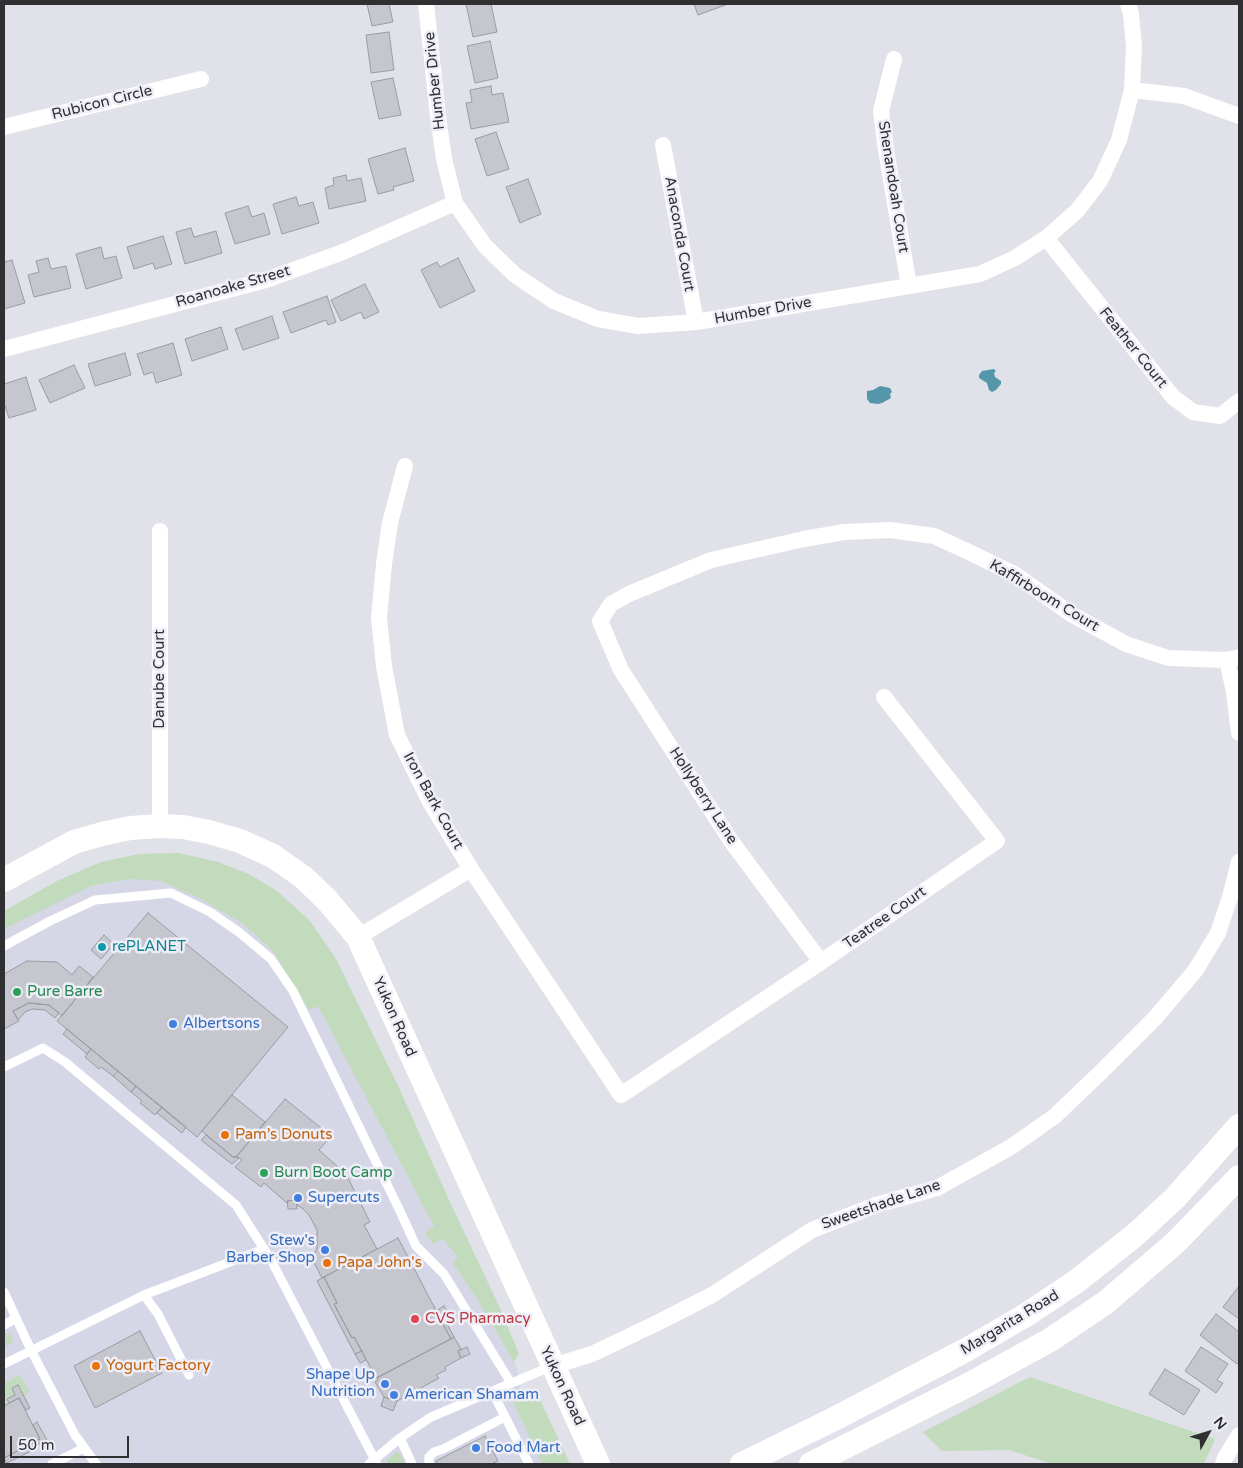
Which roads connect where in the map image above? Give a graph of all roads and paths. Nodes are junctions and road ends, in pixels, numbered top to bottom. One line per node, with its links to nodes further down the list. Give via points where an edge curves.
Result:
1 (426, 4): 9 (street, Humber Drive, via 444,159)
2 (1128, 4): 5 (street, Humber Drive, via 1132,14 1134,46)
3 (894, 59): 11 (street, Shenandoah Court, via 881,111)
4 (201, 79): 7 (street, Rubicon Circle)
5 (1132, 90): 6 (street, via 1184,96); 10 (street, Humber Drive, via 1119,140 1100,181 1077,211)
6 (1239, 116)
7 (4, 127)
8 (663, 146): 12 (street, Anaconda Court)
9 (455, 203): 12 (street, Humber Drive, via 485,246 515,275 554,301 598,320 638,326); 13 (street, Roanoake Street, via 343,252 266,280)
10 (1046, 238): 11 (street, Humber Drive, via 1015,258 980,274); 14 (street, Feather Court, via 1173,398 1192,412 1220,416)
11 (910, 286): 12 (street, Humber Drive)
12 (696, 322)
13 (4, 349)
14 (1239, 401)
15 (405, 466): 23 (street, Iron Bark Court, via 390,523 384,564 379,618 384,666 397,735 430,802)
16 (160, 531): 21 (street, Danube Court)
17 (600, 621): 18 (street, Kaffirboom Court, via 612,604 629,594 711,560 844,532 890,530 934,536 969,552 1016,575 1071,614 1126,644 1168,658); 27 (street, Hollyberry Lane, via 621,670 731,841)
18 (1233, 658): 20 (street)
19 (884, 697): 27 (street, Teatree Court, via 997,841)
20 (1239, 733)
21 (160, 826): 24 (main road, Yukon Road, via 130,828 74,842); 25 (main road, Yukon Road, via 209,832 273,856 303,877)
22 (1239, 862): 39 (street, Sweetshade Lane, via 1218,933 1195,971 1155,1018 1102,1071 1033,1132 936,1188 876,1205 812,1230 712,1295 592,1354)
23 (471, 869): 25 (street); 29 (street, Iron Bark Court)
24 (4, 880)
25 (358, 937): 39 (main road, Yukon Road)
26 (4, 946): 41 (lane, via 95,900 170,893 210,912 271,959 293,991 416,1246 444,1274)
27 (821, 962): 29 (street, Teatree Court)
28 (4, 1066): 32 (lane, via 43,1048 65,1062 236,1205)
29 (621, 1095)
30 (1239, 1126): 54 (main road, Margarita Road, via 1175,1198 1077,1282 966,1350)
31 (1239, 1177): 55 (main road, via 1174,1243 1105,1303 1050,1340)
32 (264, 1249): 34 (lane); 47 (lane)
33 (4, 1292): 35 (lane)
34 (144, 1295): 37 (lane); 40 (lane, via 158,1314)
35 (16, 1318): 36 (lane); 37 (lane)
36 (4, 1325)
37 (31, 1350): 38 (lane); 46 (lane)
38 (4, 1364)
39 (553, 1366): 41 (lane); 53 (main road, Yukon Road)
40 (189, 1375)
41 (511, 1383): 42 (lane)
42 (492, 1391): 43 (lane); 45 (lane, via 430,1417)
43 (505, 1417): 51 (lane, via 434,1452 429,1456); 52 (lane)
44 (1239, 1435): 56 (street)
45 (400, 1438): 47 (lane); 50 (lane)
46 (84, 1448): 48 (lane); 49 (lane)
47 (374, 1463)
48 (52, 1464)
49 (96, 1464)
50 (412, 1464)
51 (429, 1464)
52 (529, 1464)
53 (598, 1464)
54 (742, 1464)
55 (811, 1464)
56 (1223, 1464)

